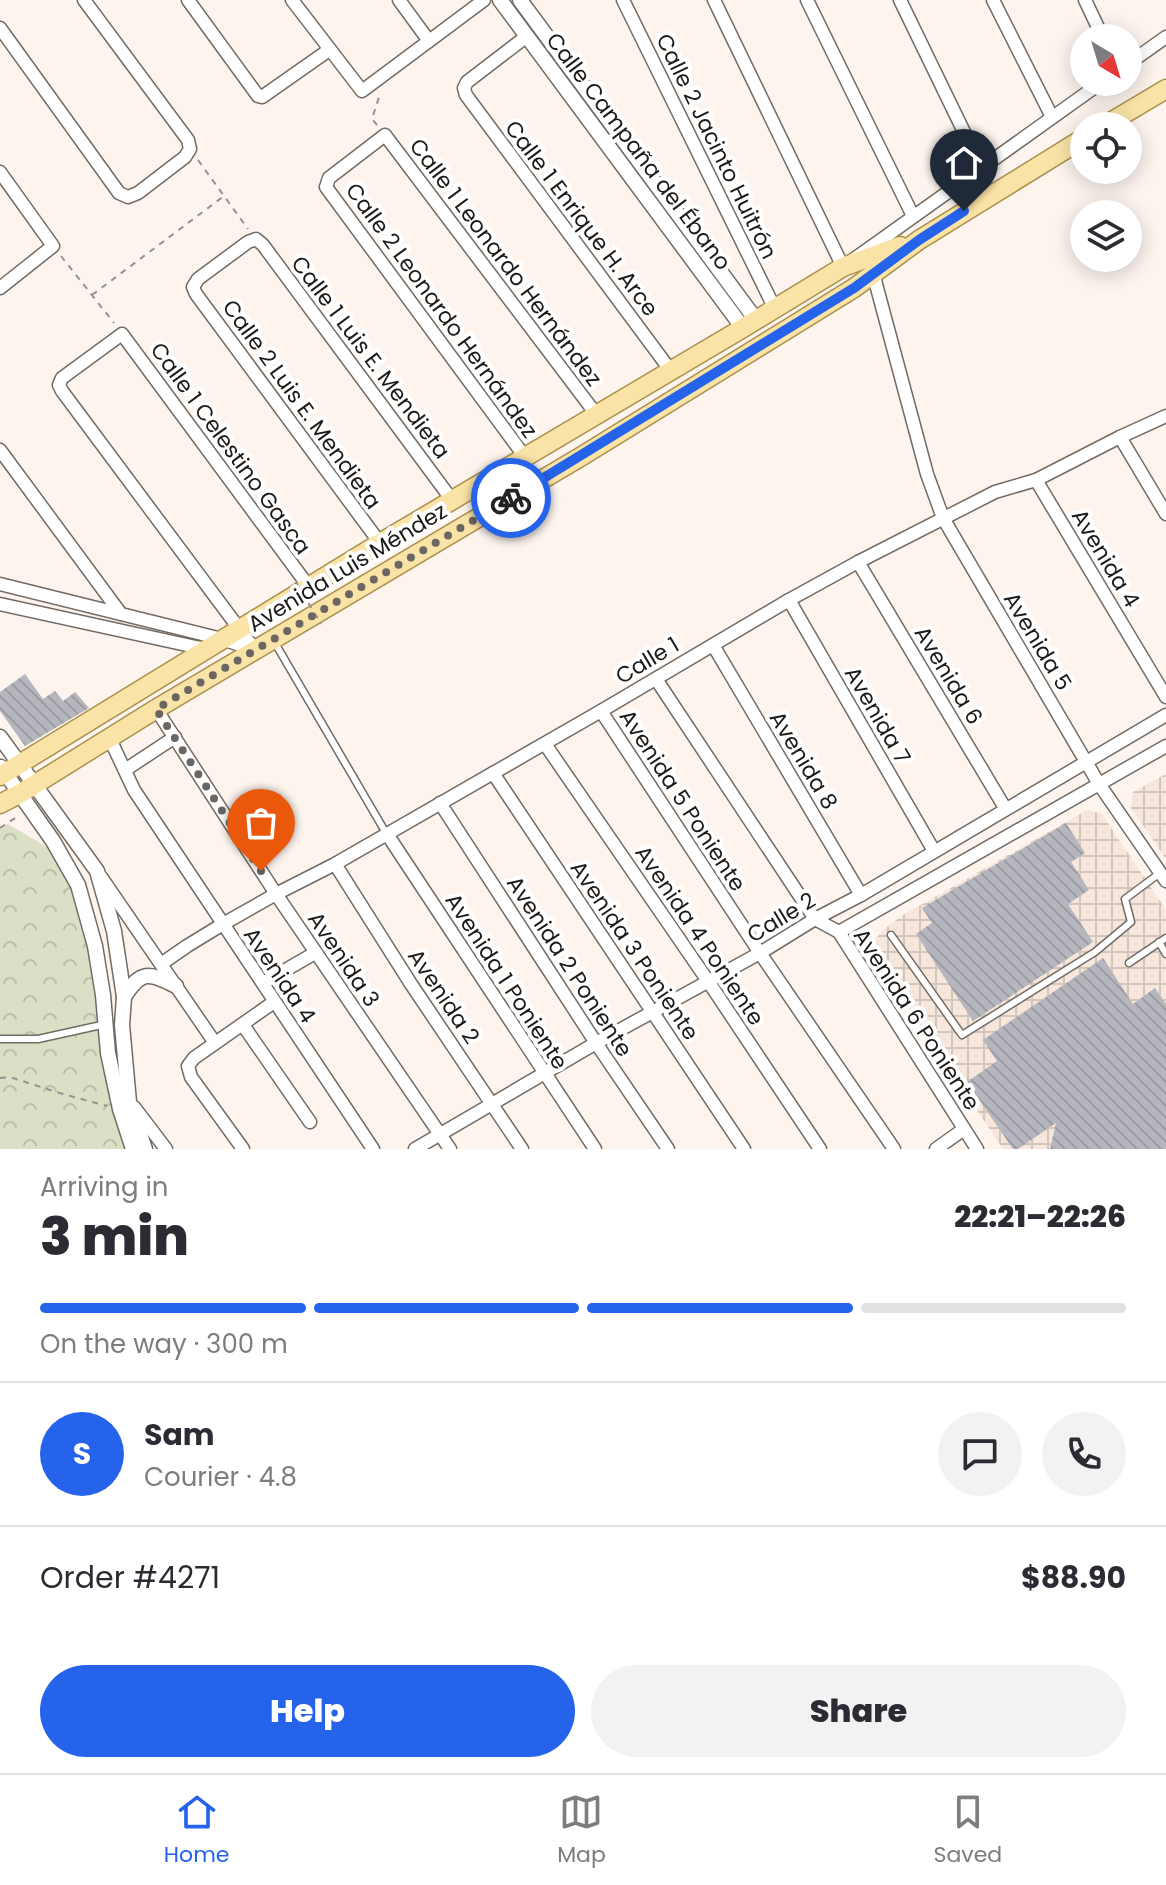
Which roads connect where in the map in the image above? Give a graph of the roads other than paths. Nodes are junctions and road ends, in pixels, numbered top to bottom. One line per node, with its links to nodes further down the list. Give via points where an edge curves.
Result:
1 (84, 0): 15 (street, via 188,140 185,157 128,197 119,193)
2 (188, 0): 19 (street, via 258,96 266,96)
3 (292, 0): 19 (street)
4 (399, 0): 18 (street)
5 (484, 0): 18 (street)
6 (500, 0): 16 (street, Calle Campaña del Ébano)
7 (520, 0): 36 (street, Calle Campaña del Ébano)
8 (623, 0): 35 (street, Calle 2 Jacinto Huitrón)
9 (714, 0): 31 (street)
10 (807, 0): 29 (street)
11 (900, 0): 26 (street)
12 (993, 0): 24 (street)
13 (1085, 0): 14 (street)
14 (1096, 24)
15 (0, 28)
16 (527, 36): 36 (street, Calle Campaña del Ébano); 37 (street, Calle 1 Enrique H. Arce, via 467,82 466,95)
17 (1166, 37): 20 (street)
18 (429, 41): 19 (street, via 368,88)
19 (329, 50)
20 (1142, 54)
21 (1166, 89): 23 (main road)
22 (1082, 96): 24 (street, Avenida Luis Méndez)
23 (1127, 112)
24 (1052, 117): 26 (street, Avenida Luis Méndez)
25 (1070, 147): 30 (main road, Avenida Luis Méndez)
26 (981, 167): 29 (street, Avenida Luis Méndez)
27 (0, 172): 34 (street, via 53,246)
28 (326, 187): 38 (street, Calle 1 Leonardo Hernández, via 329,178 385,135); 42 (street, Calle 2 Leonardo Hernández)
29 (913, 216): 31 (street, Avenida Luis Méndez)
30 (919, 240): 31 (main road, Avenida Luis Méndez); 32 (main road, Avenida Luis Méndez)
31 (843, 267): 35 (main road, Avenida Luis Méndez)
32 (873, 273): 46 (street, Avenida 5); 55 (main road, Avenida Luis Méndez, via 582,456)
33 (193, 287): 44 (street, Calle 1 Luis E. Mendieta, via 256,239); 47 (street, Calle 2 Luis E. Mendieta)
34 (0, 288)
35 (775, 309): 36 (main road, Avenida Luis Méndez)
36 (750, 324): 37 (main road, Avenida Luis Méndez)
37 (671, 371): 38 (main road, Avenida Luis Méndez)
38 (596, 414): 42 (main road, Avenida Luis Méndez)
39 (1166, 416): 40 (street, Calle 1)
40 (1120, 437): 43 (street, Calle 1); 45 (street)
41 (0, 450): 53 (street)
42 (525, 457): 44 (main road, Avenida Luis Méndez)
43 (1036, 480): 46 (street, Calle 1, via 995,492); 60 (street, Avenida 4)
44 (452, 500): 47 (main road, Avenida Luis Méndez)
45 (1166, 514)
46 (943, 518): 48 (street, Calle 1); 69 (street, Avenida 5)
47 (380, 543): 50 (main road, Avenida Luis Méndez)
48 (858, 562): 51 (street, Calle 1); 77 (street, Avenida 6)
49 (0, 584): 53 (street)
50 (302, 584): 54 (main road, Avenida Luis Méndez); 54 (street, Calle 1 Celestino Gasca, via 122,334 59,385)
51 (789, 600): 57 (street, Calle 1); 79 (street, Avenida 7)
52 (0, 604): 56 (street)
53 (121, 614): 56 (street)
54 (239, 629): 56 (main road, Avenida Luis Méndez); 58 (street)
55 (273, 639): 58 (main road, Avenida Luis Méndez); 78 (lane)
56 (214, 644): 58 (street); 70 (main road, Avenida Luis Méndez)
57 (713, 645): 59 (street, Calle 1); 84 (street, Avenida 8)
58 (255, 650): 61 (main road, Avenida Luis Méndez)
59 (656, 679): 62 (street, Calle 1); 85 (street, Avenida 6 Poniente)
60 (1166, 697)
61 (156, 709): 65 (main road, Avenida Luis Méndez); 66 (street, Avenida 3)
62 (601, 711): 67 (street, Calle 1); 92 (street, Avenida 5 Poniente)
63 (1166, 715): 69 (street, Calle 2)
64 (0, 737): 70 (street)
65 (109, 737): 71 (street, Avenida 4); 74 (main road, Avenida Luis Méndez)
66 (175, 737): 71 (street); 83 (street, Avenida 3)
67 (545, 744): 72 (street, Calle 1); 96 (street, Avenida 4 Poniente)
68 (1166, 746): 73 (street, Calle 2)
69 (1086, 761): 73 (street, Avenida 5); 77 (street, Calle 2)
70 (6, 770): 74 (street)
71 (125, 770): 86 (street, Avenida 4)
72 (493, 773): 75 (street, Calle 1); 101 (street, Avenida 3 Poniente)
73 (1099, 784): 82 (street, Avenida 5); 87 (street, Calle 2)
74 (28, 789): 76 (main road, Avenida Luis Méndez); 81 (street); 102 (street, via 78,885 95,946)
75 (440, 803): 78 (street, Calle 1); 106 (street, Avenida 2 Poniente)
76 (0, 804)
77 (1005, 808): 79 (street, Calle 2)
78 (387, 834): 80 (street, Calle 1); 107 (street, Avenida 1 Poniente)
79 (934, 851): 84 (street, Calle 2)
80 (335, 864): 83 (street, Calle 1); 108 (street, Avenida 2)
81 (97, 871): 95 (street); 99 (street, via 114,931)
82 (1163, 877): 88 (lane, via 1125,899 1131,922 1095,952 962,1035)
83 (276, 894): 86 (street, Calle 1); 91 (street, Avenida 3)
84 (861, 895): 85 (street, Calle 2)
85 (815, 919): 87 (street, Avenida 6 Poniente); 92 (street, Calle 2)
86 (223, 924): 95 (street, Calle 1); 97 (street, Avenida 4)
87 (839, 932): 111 (street, Avenida 6 Poniente)
88 (891, 935)
89 (1166, 938): 90 (lane)
90 (1159, 942): 93 (lane); 94 (lane)
91 (315, 953): 97 (street); 112 (street, Avenida 3)
92 (760, 953): 96 (street, Calle 2); 125 (street, Avenida 5 Poniente)
93 (1166, 954)
94 (1129, 963)
95 (161, 964): 98 (street)
96 (708, 981): 101 (street, Calle 2); 124 (street, Avenida 4 Poniente)
97 (263, 983): 100 (street, Avenida 4)
98 (176, 986): 99 (street, via 155,975 143,977); 105 (street)
99 (124, 997): 109 (street)
100 (274, 1002): 103 (street); 117 (street, Avenida 4)
101 (652, 1011): 106 (street, Calle 2); 123 (street, Avenida 3 Poniente)
102 (106, 1024): 104 (lane, via 38,1039); 109 (street, via 108,1053)
103 (243, 1025): 105 (street); 110 (street)
104 (0, 1039)
105 (215, 1043): 116 (street, via 188,1066)
106 (596, 1043): 107 (street, Calle 2); 122 (street, Avenida 2 Poniente)
107 (544, 1073): 108 (street, Calle 2); 121 (street, Avenida 1 Poniente)
108 (492, 1104): 112 (street, Calle 2); 120 (street, Avenida 2)
109 (124, 1105): 113 (street); 114 (street); 115 (street)
110 (310, 1122)
111 (964, 1129): 126 (street); 127 (street, Avenida 6 Poniente)
112 (440, 1134): 118 (street, Calle 2); 119 (street, Avenida 3)
113 (133, 1149)
114 (145, 1149)
115 (166, 1149)
116 (243, 1149)
117 (373, 1149)
118 (415, 1149)
119 (450, 1149)
120 (522, 1149)
121 (595, 1149)
122 (668, 1149)
123 (744, 1149)
124 (820, 1149)
125 (894, 1149)
126 (936, 1149)
127 (977, 1149)

